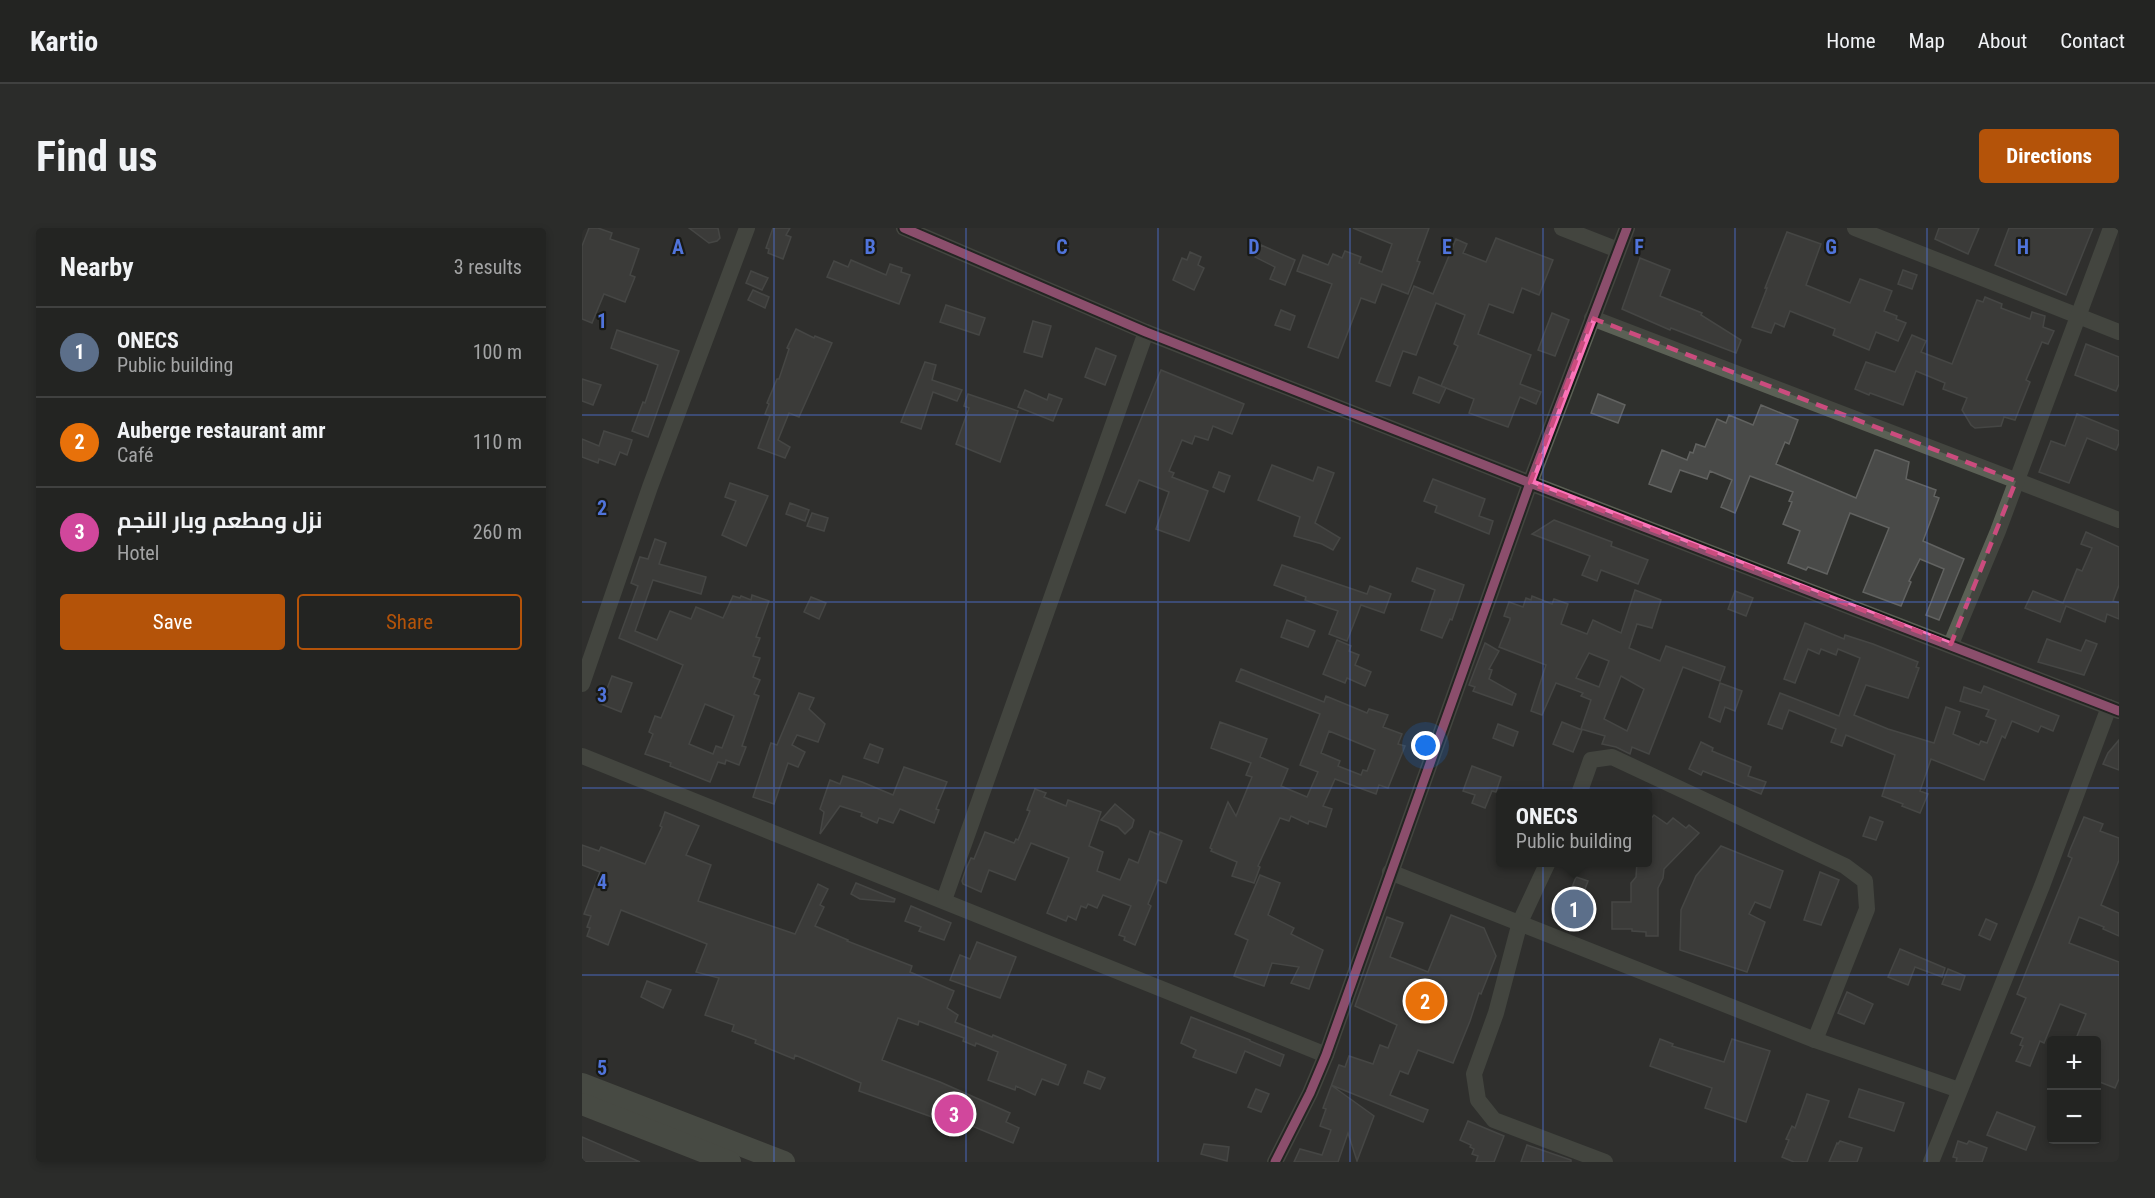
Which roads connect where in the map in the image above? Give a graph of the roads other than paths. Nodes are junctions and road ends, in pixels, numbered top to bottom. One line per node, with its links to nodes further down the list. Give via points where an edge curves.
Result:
1 (747, 228): 16 (street, via 650,487)
2 (904, 228): 10 (street)
3 (1562, 228): 7 (street)
4 (1627, 228): 7 (street)
5 (1855, 228): 8 (street)
6 (2111, 228): 8 (street)
7 (1618, 250): 9 (street)
8 (2078, 315): 11 (street); 12 (street)
9 (1592, 318): 12 (street); 13 (street)
10 (1146, 332): 13 (street); 22 (street)
11 (2119, 332)
12 (2016, 481): 14 (street); 15 (street)
13 (1530, 483): 15 (street); 21 (street)
14 (2119, 520)
15 (1951, 644): 17 (street)
16 (582, 684)
17 (2114, 709): 27 (street)
18 (582, 756): 22 (street)
19 (1581, 789): 24 (street, via 1591,760 1612,757 1845,866 1865,881 1867,909)
20 (1546, 867): 23 (street)
21 (1390, 872): 23 (street); 25 (street)
22 (944, 900): 25 (street)
23 (1520, 922): 24 (street); 32 (street, via 1496,1013 1474,1074 1478,1100 1494,1120)
24 (1815, 1040): 27 (street)
25 (1326, 1054): 31 (street)
26 (582, 1084): 30 (main road)
27 (1959, 1090): 33 (street)
28 (582, 1104): 29 (main road)
29 (730, 1162)
30 (784, 1162)
31 (1275, 1162)
32 (1605, 1162)
33 (1931, 1162)

